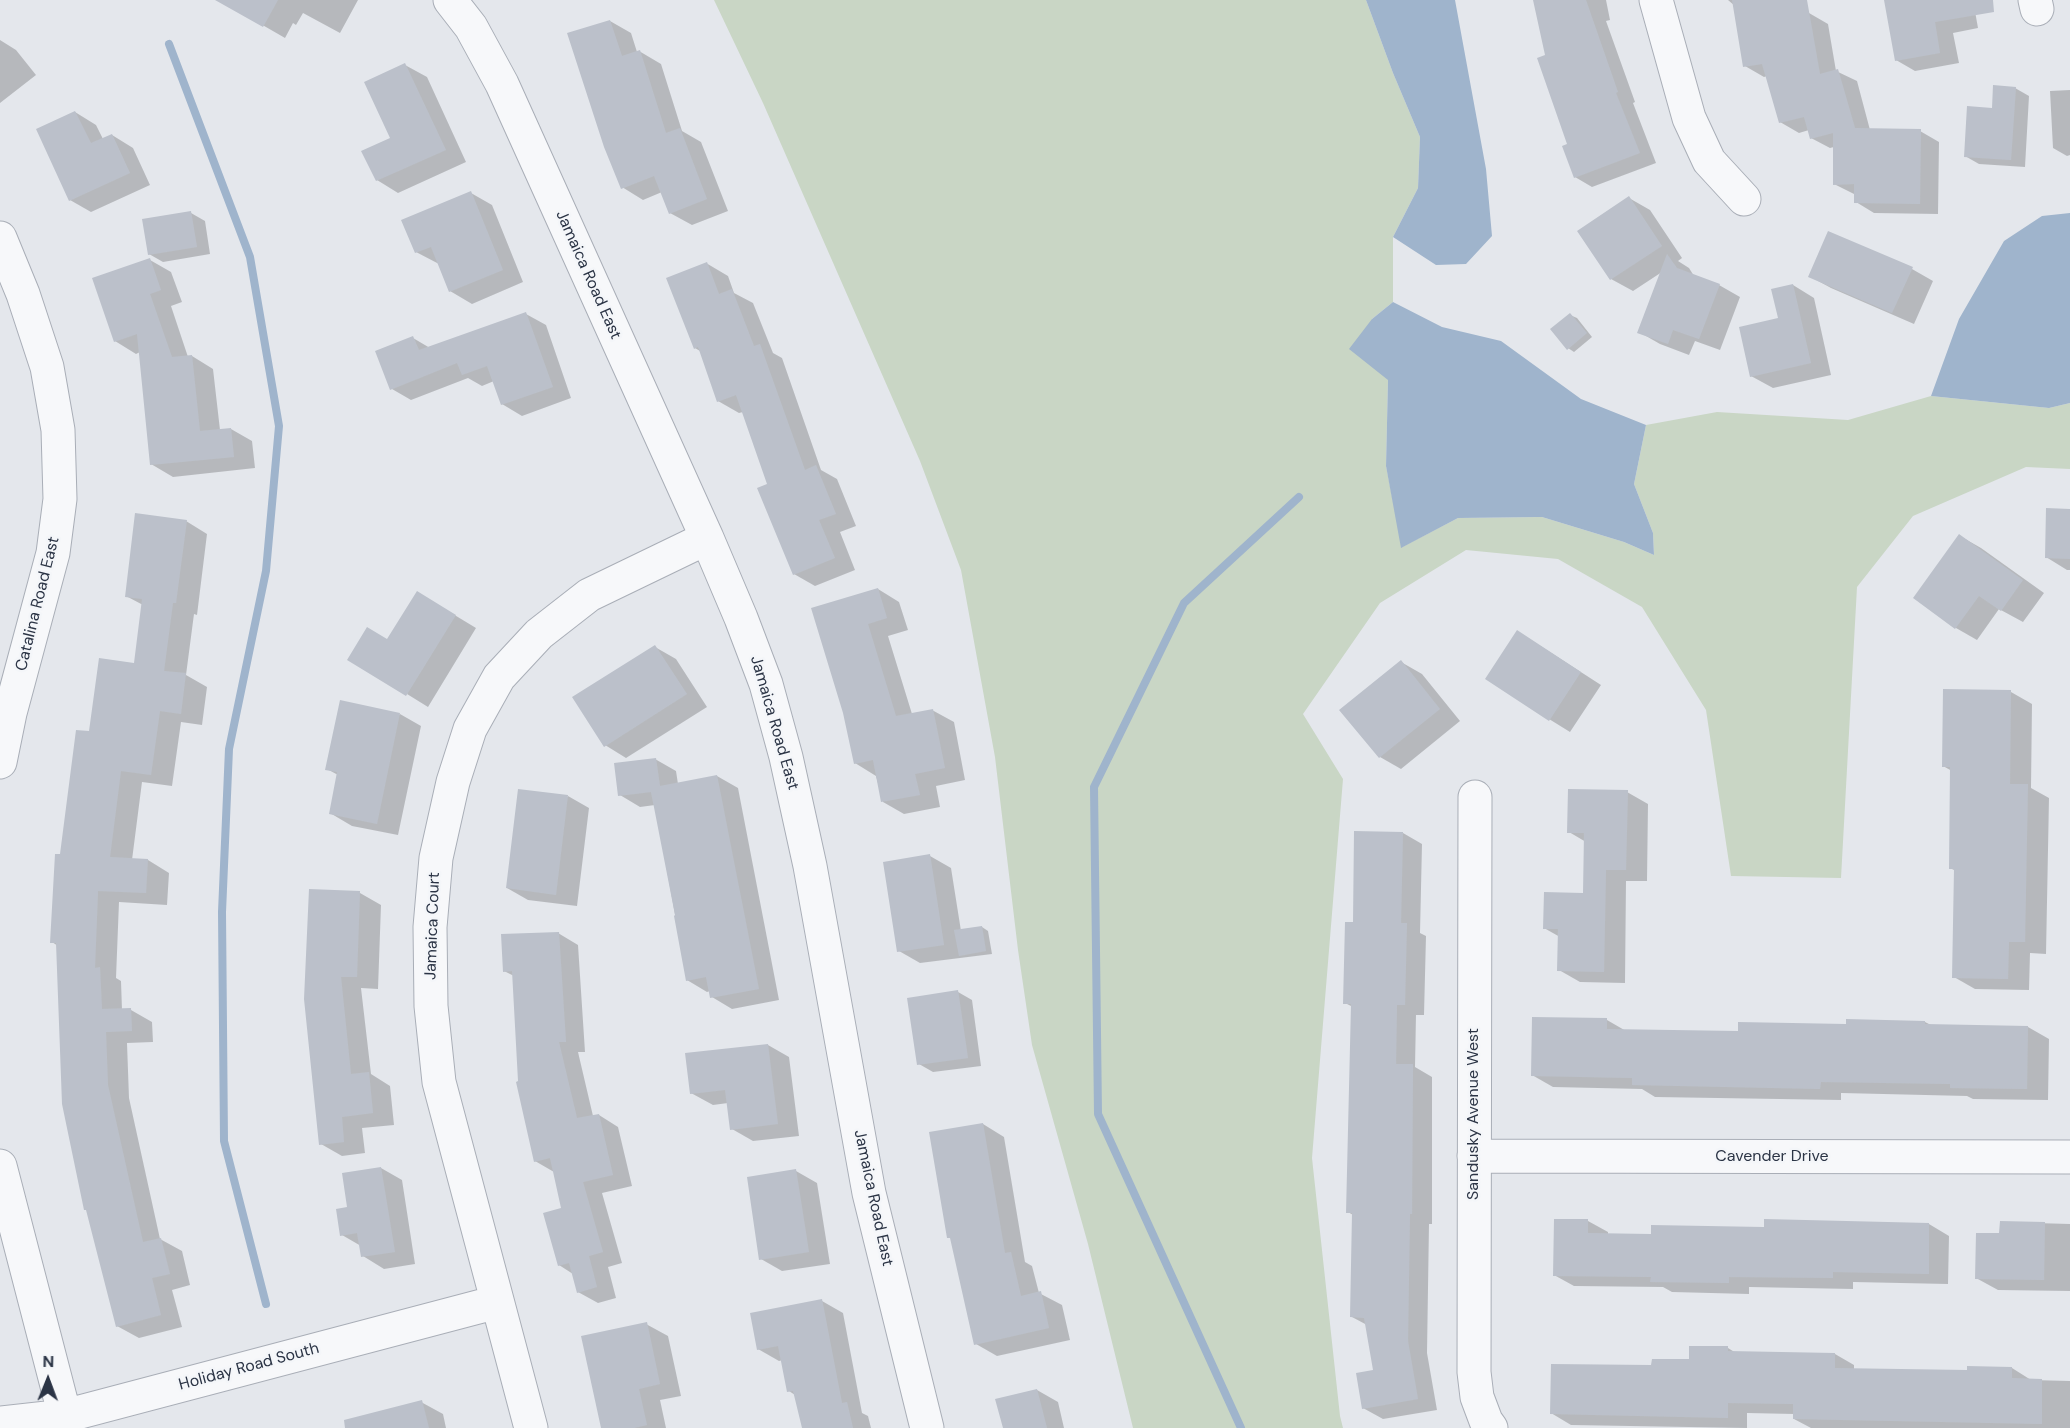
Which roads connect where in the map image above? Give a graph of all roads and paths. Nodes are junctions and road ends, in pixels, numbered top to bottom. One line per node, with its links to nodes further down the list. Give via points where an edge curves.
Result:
1 (450, 0): 5 (street, Jamaica Road East, via 471,27 502,84)
2 (1656, 0): 3 (street, via 1689,118 1709,161)
3 (1744, 199)
4 (0, 238): 6 (street, Catalina Road East, via 47,367 58,430 60,499 53,553)
5 (707, 538): 11 (street, Jamaica Court, via 589,595 539,634 499,677 471,729 453,782 436,858 430,927 430,1006 439,1082); 15 (street, Jamaica Road East, via 766,684 786,757 810,866 869,1193)
6 (0, 762)
7 (1475, 797): 8 (street, Sandusky Avenue West)
8 (1474, 1156): 9 (street, Cavender Drive); 16 (street, Sandusky Avenue West, via 1474,1372 1477,1397)
9 (2070, 1157)
10 (0, 1166): 12 (street)
11 (497, 1302): 12 (street, Holiday Road South); 14 (street, Jamaica Court)
12 (67, 1422): 13 (street, Holiday Road South)
13 (0, 1423)
14 (531, 1428)
15 (927, 1428)
16 (1491, 1428)

